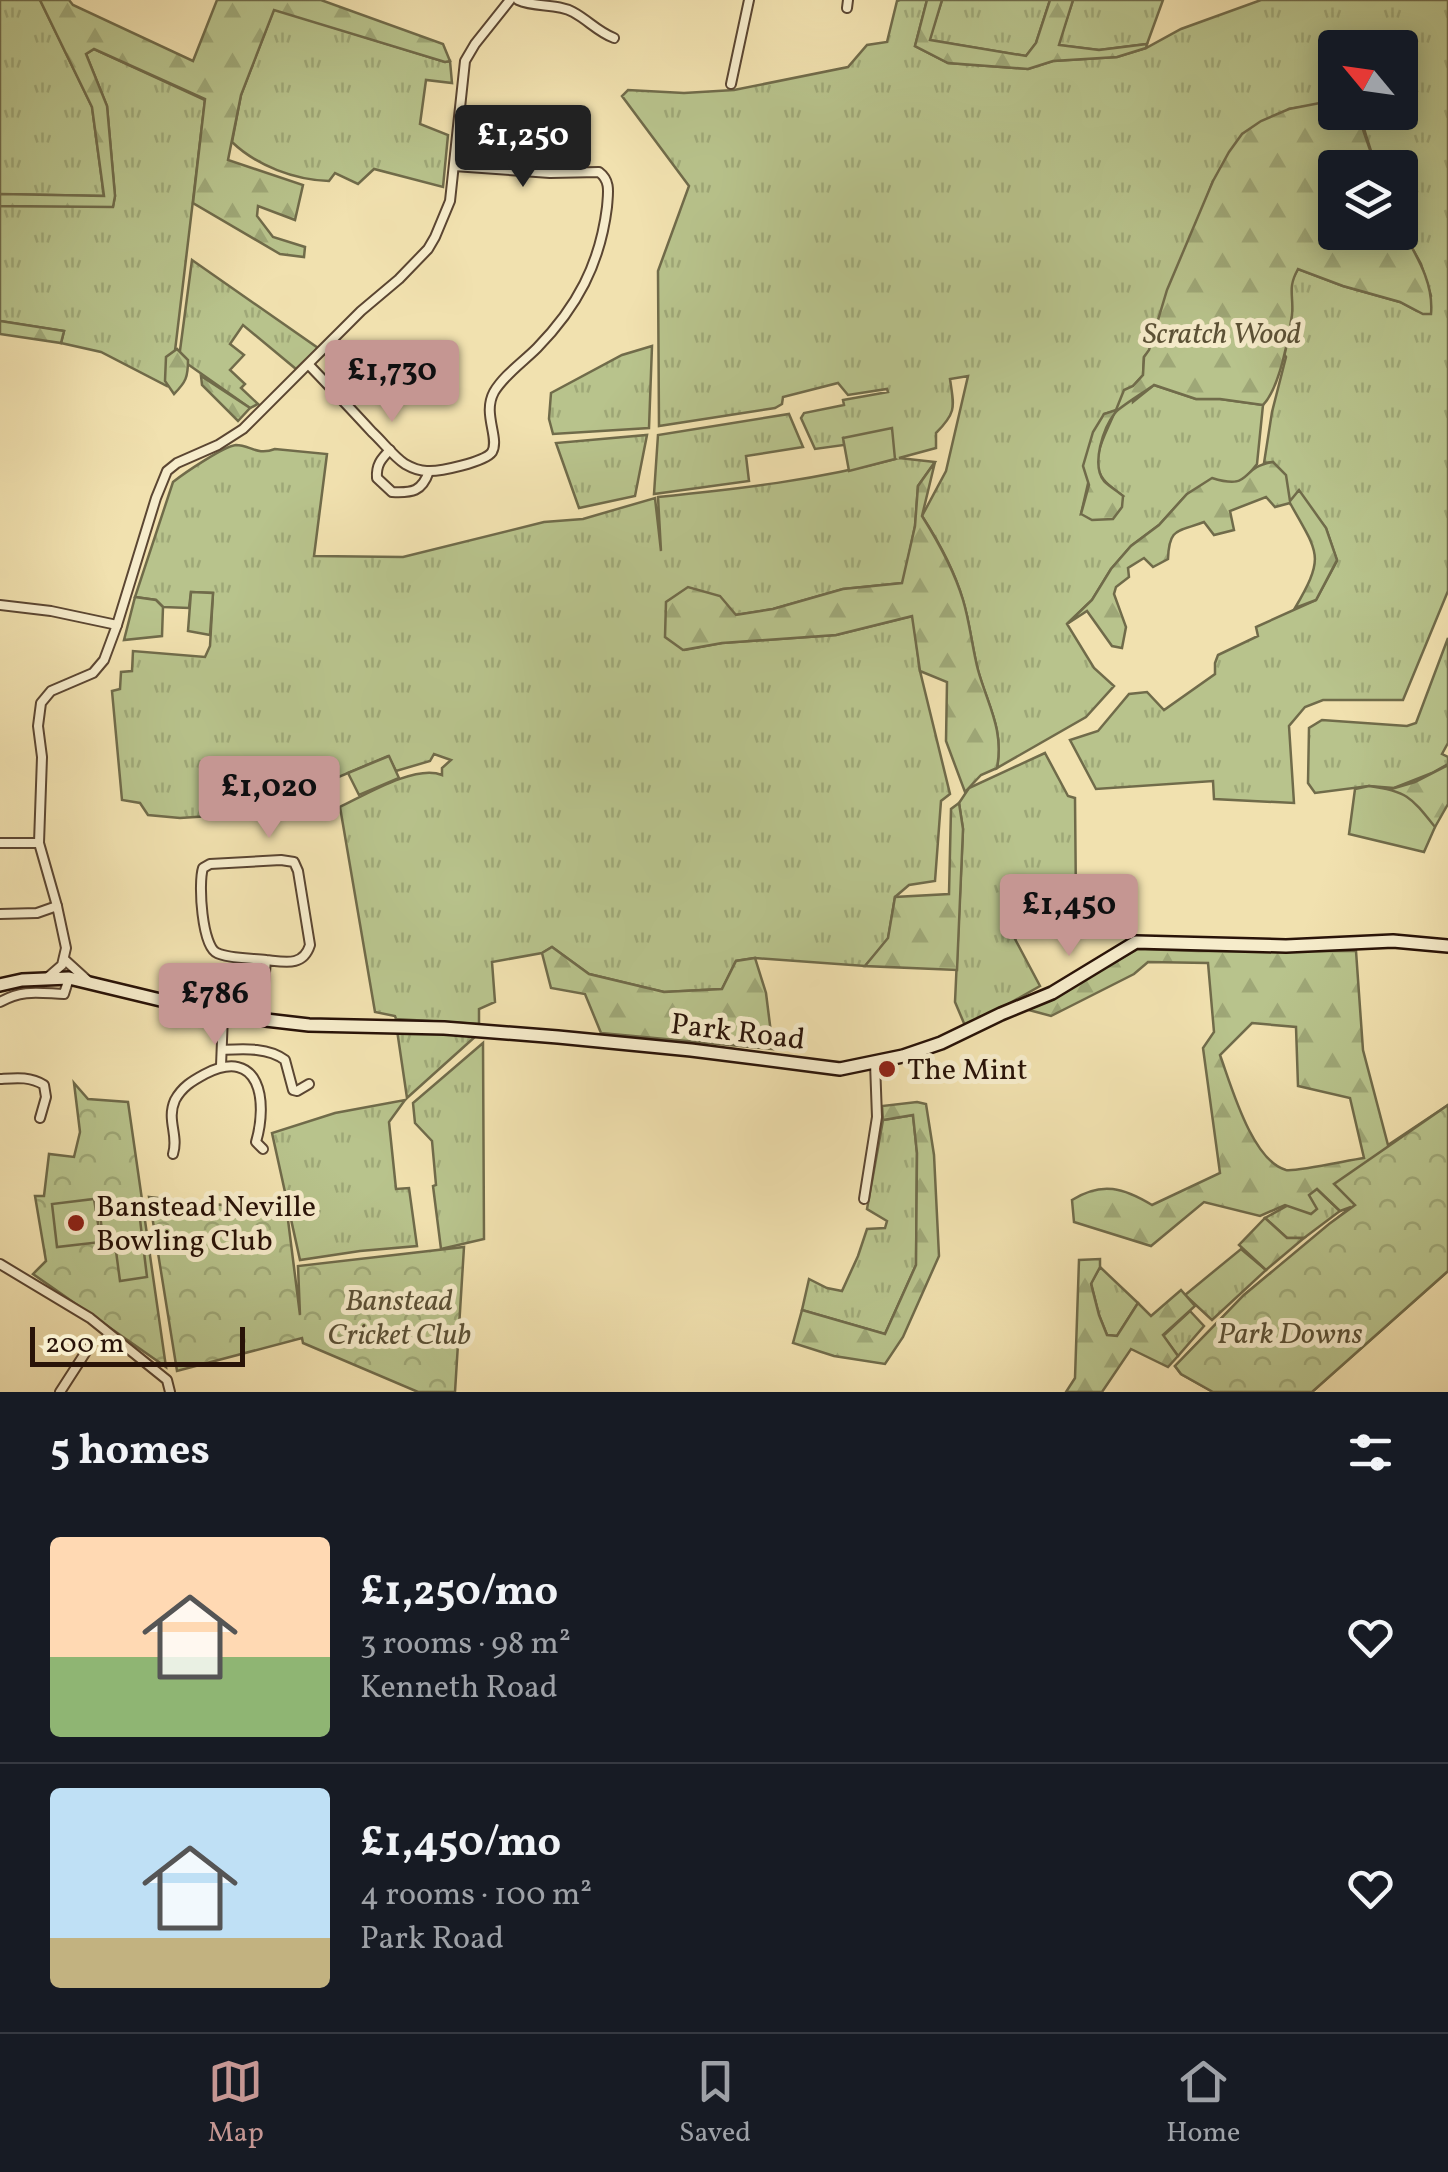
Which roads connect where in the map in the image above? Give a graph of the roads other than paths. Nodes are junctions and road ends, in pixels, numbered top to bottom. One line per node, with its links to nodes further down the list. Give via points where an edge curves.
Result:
1 (510, 0): 6 (street, via 465,61)
2 (518, 0): 4 (street, via 570,10)
3 (749, 0): 5 (street)
4 (614, 38)
5 (730, 84)
6 (454, 166): 7 (street, via 447,213 428,250); 9 (street, via 598,172 609,189 582,291 562,323 494,392 488,410 493,451)
7 (309, 365): 8 (street); 11 (street, via 242,429 167,471)
8 (390, 450): 9 (street, via 408,466); 9 (street, via 376,470 392,492 418,488)
9 (429, 471)
10 (0, 605): 11 (street)
11 (117, 625): 12 (street, via 93,673 51,691 40,703)
12 (39, 842): 13 (street); 14 (street)
13 (0, 844)
14 (57, 906): 15 (street); 17 (street)
15 (0, 914)
16 (1448, 946): 27 (street, Park Road, via 1393,940 1286,946 1136,942 1052,994 941,1043)
17 (64, 960): 19 (street); 21 (street)
18 (266, 960): 18 (street, via 296,962 308,951 294,862 203,868 208,944 216,953); 25 (street)
19 (46, 978): 20 (street, Park Road); 22 (street, Park Road)
20 (68, 978): 21 (street, Park Road); 22 (street, via 64,994)
21 (90, 982): 24 (street, Park Road)
22 (9, 987): 23 (street)
23 (0, 1002)
24 (223, 1016): 25 (street, Park Road); 26 (street)
25 (261, 1020): 27 (street, Park Road, via 540,1035 840,1068)
26 (222, 1050): 28 (street); 30 (street, via 275,1053 285,1060 291,1088)
27 (875, 1063): 34 (street, via 877,1116)
28 (221, 1066): 32 (street, via 238,1068 259,1086 256,1142); 33 (street, via 190,1081 176,1098 170,1121)
29 (0, 1079): 31 (street, via 44,1085)
30 (309, 1084)
31 (40, 1118)
32 (263, 1149)
33 (174, 1154)
34 (864, 1200)
35 (0, 1264): 36 (street)
36 (102, 1328): 37 (street); 40 (street, via 167,1380)
37 (95, 1339)
38 (89, 1348): 39 (street)
39 (60, 1392)
40 (170, 1392)

